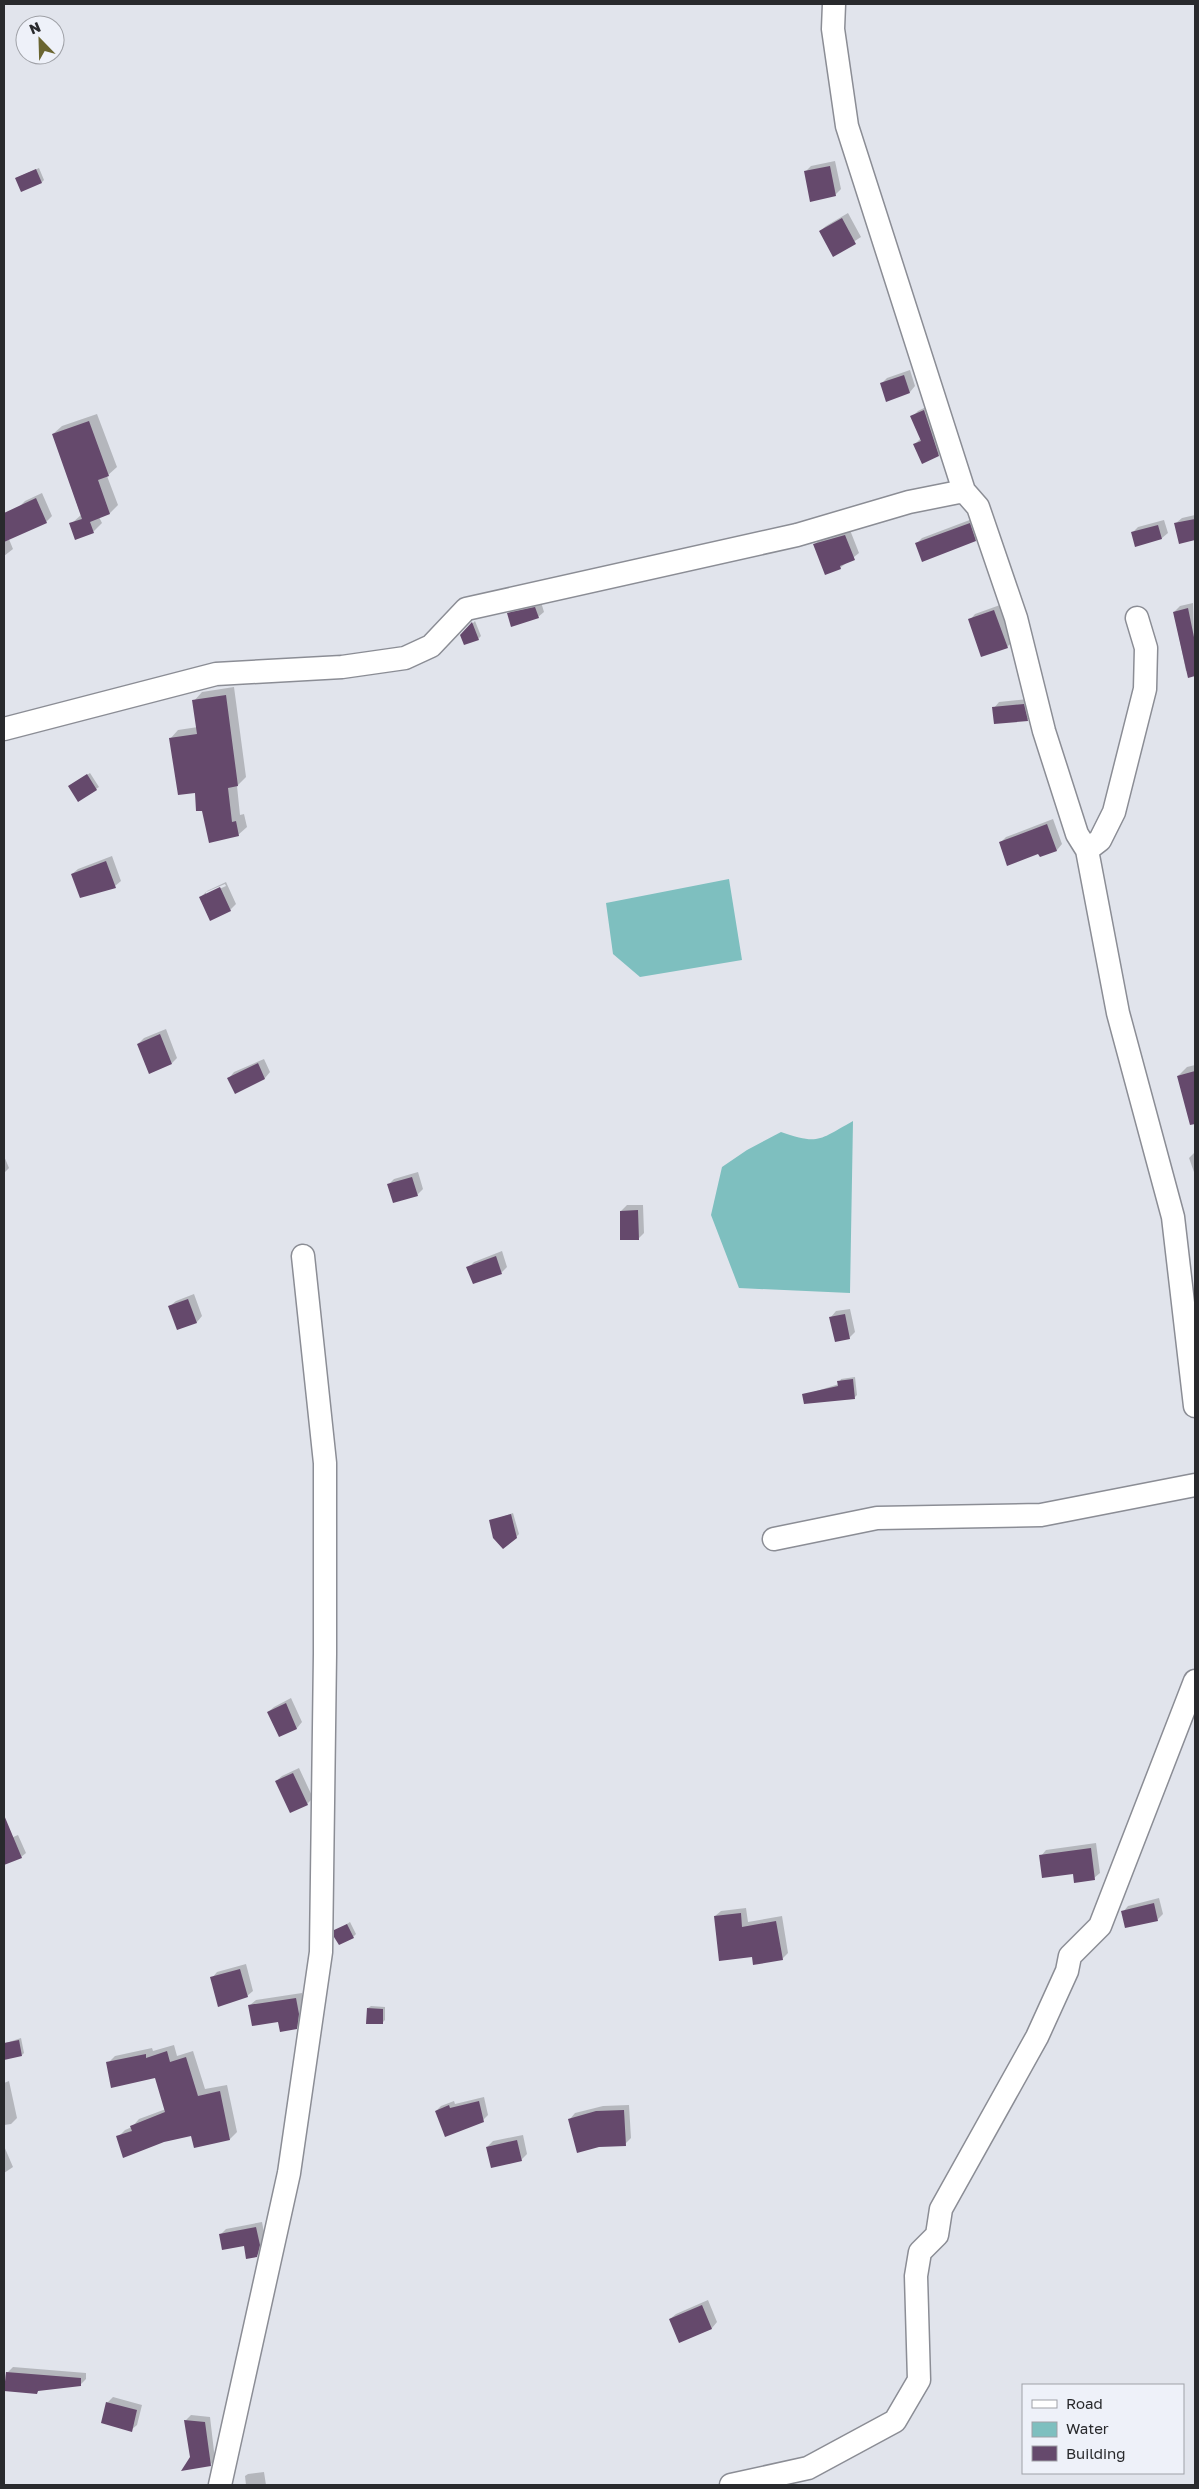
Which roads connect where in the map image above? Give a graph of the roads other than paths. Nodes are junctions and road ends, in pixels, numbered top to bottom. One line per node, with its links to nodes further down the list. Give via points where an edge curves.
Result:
1 (834, 4): 2 (street, via 834,29 847,126)
2 (964, 491): 4 (street, via 909,502 797,535 466,608 431,646 405,658 342,667 216,674); 5 (street, via 978,507 1010,599 1044,731 1077,834)
3 (1137, 618): 5 (street, via 1146,648 1145,689 1114,812 1100,840)
4 (4, 729)
5 (1087, 850): 7 (street, via 1118,1013 1173,1217)
6 (303, 1256): 11 (street, via 325,1463 321,1952 289,2173)
7 (1195, 1406)
8 (1195, 1485): 9 (street, via 1041,1515 877,1518)
9 (774, 1539)
10 (1195, 1681): 12 (street, via 1100,1926 1070,1956 1067,1971 1037,2037 941,2209 937,2235 920,2252 916,2276 919,2380 895,2421 808,2468)
11 (220, 2485)
12 (731, 2485)

